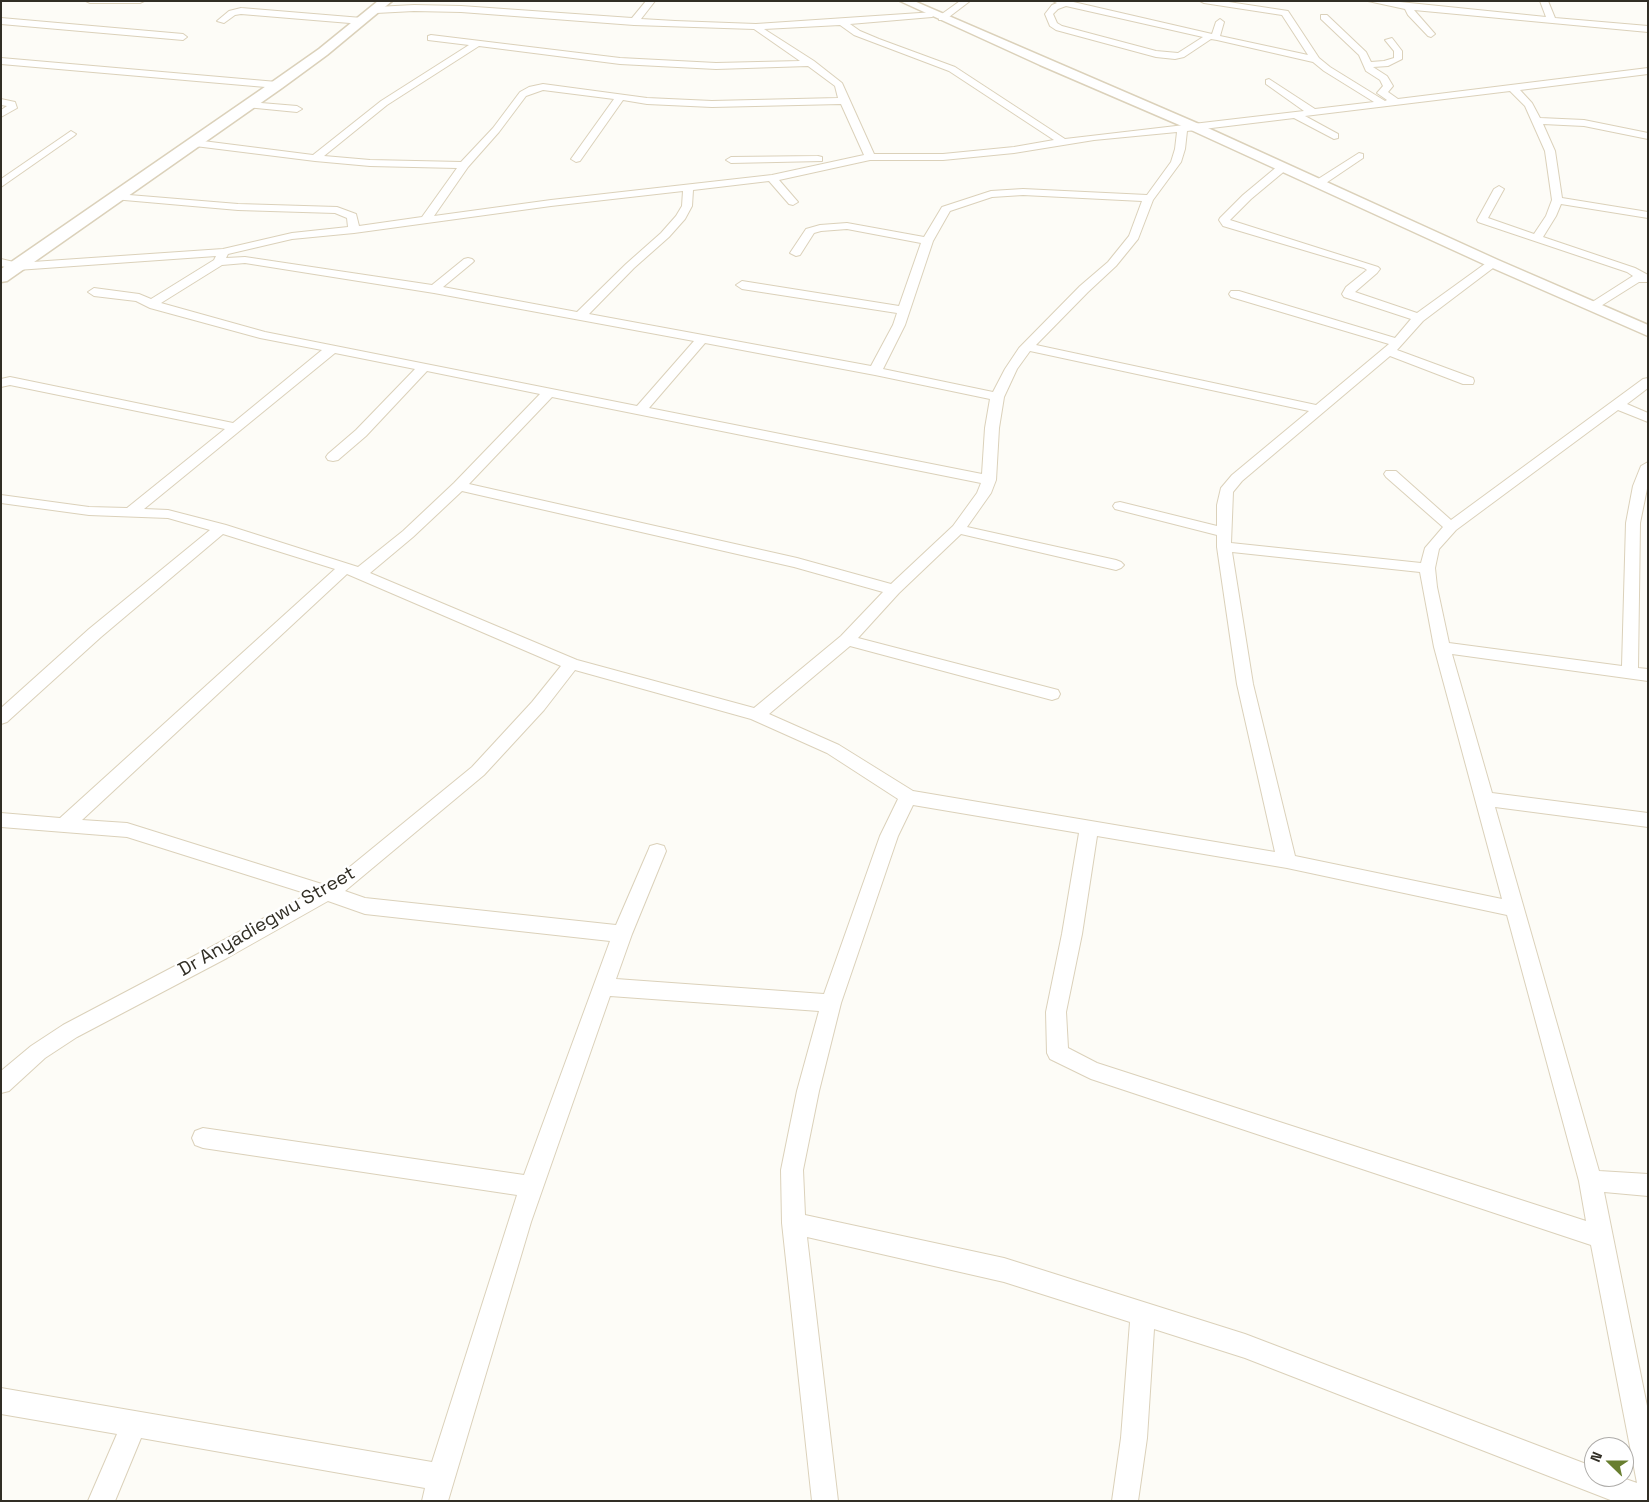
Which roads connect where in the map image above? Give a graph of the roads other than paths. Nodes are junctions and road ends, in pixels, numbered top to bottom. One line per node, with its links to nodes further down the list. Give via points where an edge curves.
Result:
1 (90, 1): 2 (street)
2 (140, 1)
3 (475, 1): 13 (street)
4 (651, 1): 20 (street)
5 (904, 1): 14 (street)
6 (966, 1): 14 (street)
7 (1372, 1): 11 (street)
8 (1544, 1): 16 (street)
9 (1061, 2): 27 (street); 27 (street, via 1049,14 1053,24 1059,28 1156,54 1180,55)
10 (1210, 2): 31 (street, via 1285,13)
11 (1407, 5): 16 (street); 25 (street)
12 (381, 6): 13 (street); 19 (main road)
13 (461, 9): 20 (street)
14 (937, 16): 22 (street); 52 (street)
15 (1324, 17): 35 (street, via 1363,54)
16 (1552, 20): 24 (street)
17 (1, 21): 26 (street)
18 (221, 21): 19 (street, via 232,12 241,11)
19 (362, 21): 39 (main road)
20 (634, 22): 23 (street)
21 (1220, 22): 27 (street)
22 (844, 23): 23 (street); 56 (street, via 857,33 952,69)
23 (756, 27): 34 (street)
24 (1648, 29)
25 (1431, 34)
26 (183, 37)
27 (1212, 37): 31 (street)
28 (431, 38): 30 (street)
29 (1389, 40): 35 (street, via 1398,51 1398,59)
30 (477, 44): 34 (street, via 665,64); 60 (street, via 384,103)
31 (1316, 60): 45 (street)
32 (1, 61): 33 (street)
33 (22, 63): 37 (street); 39 (street)
34 (811, 63): 42 (street, via 839,85)
35 (1367, 65): 43 (street, via 1384,78 1388,86 1382,93)
36 (1648, 71): 40 (street)
37 (1, 72)
38 (1269, 82): 48 (street)
39 (277, 85): 46 (main road)
40 (1513, 88): 43 (street); 51 (street, via 1529,105)
41 (620, 98): 42 (street, via 712,104); 62 (street); 65 (street, via 566,89 532,89 523,94)
42 (844, 101): 59 (street)
43 (1395, 101): 45 (street)
44 (1, 102): 49 (street, via 12,104 12,108)
45 (1382, 102): 48 (street)
46 (249, 104): 47 (street); 57 (main road)
47 (297, 109)
48 (1312, 112): 50 (street)
49 (1, 114)
50 (1294, 114): 52 (street); 54 (street)
51 (1537, 121): 55 (street, via 1584,123); 74 (street, via 1550,151)
52 (1188, 127): 56 (street); 66 (street); 73 (street, via 1176,162)
53 (71, 134): 69 (street)
54 (1334, 136)
55 (1648, 136)
56 (1062, 141): 59 (street, via 1014,150 942,157)
57 (195, 142): 60 (street); 72 (main road)
58 (1359, 156): 68 (street)
59 (870, 157): 64 (street)
60 (315, 158): 65 (street)
61 (853, 158): 64 (street)
62 (576, 159)
63 (731, 160): 64 (street)
64 (810, 164): 67 (street)
65 (464, 165): 77 (street)
66 (1283, 167): 68 (street); 97 (street, via 1224,220 1226,224 1368,266 1374,269 1373,272 1348,294)
67 (772, 178): 70 (street); 75 (street)
68 (1319, 183): 85 (street)
69 (1, 184)
70 (688, 188): 77 (street); 96 (street, via 687,206 681,217)
71 (1499, 189): 79 (street, via 1482,220)
72 (117, 197): 78 (street, via 238,207 337,210 352,216); 86 (main road)
73 (1150, 198): 80 (street, via 1036,192 991,194 946,209); 100 (street, via 1134,237 1112,264)
74 (1557, 200): 76 (street); 79 (street)
75 (793, 202)
76 (1648, 215)
77 (426, 219): 78 (street)
78 (354, 230): 82 (street, via 292,236 253,244)
79 (1537, 238): 88 (street, via 1631,270)
80 (927, 241): 81 (street, via 847,226 820,228 810,231); 95 (street)
81 (796, 253)
82 (221, 257): 86 (street); 90 (street); 93 (street)
83 (468, 261): 90 (street)
84 (1, 262): 86 (street)
85 (1493, 263): 94 (street); 97 (street)
86 (18, 267): 87 (main road)
87 (1, 277)
88 (1645, 278): 94 (street, via 1636,279)
89 (742, 285): 95 (street)
90 (434, 289): 96 (street)
91 (94, 292): 93 (street, via 139,298)
92 (1235, 294): 101 (street)
93 (154, 304): 102 (street, via 264,335)
94 (1592, 306): 98 (street)
95 (904, 310): 104 (street)
96 (580, 316): 99 (street)
97 (1419, 318): 101 (street)
98 (1648, 331)
99 (702, 339): 104 (street); 112 (street)
100 (1028, 347): 109 (street, via 1011,369); 111 (street)
101 (1393, 347): 105 (street); 111 (street)
102 (332, 349): 103 (street); 114 (street)
103 (423, 368): 108 (street); 115 (street, via 361,434)
104 (874, 371): 109 (street)
105 (1468, 381)
106 (1648, 382): 110 (street)
107 (1, 383): 114 (street, via 10,381)
108 (548, 392): 112 (street); 119 (street)
109 (997, 397): 118 (street)
110 (1618, 404): 113 (street); 123 (street)
111 (1318, 409): 126 (street, via 1226,491)
112 (640, 410): 118 (street)
113 (1648, 418)
114 (235, 427): 122 (street)
115 (333, 457)
116 (1648, 466): 134 (street, via 1640,486 1633,523)
117 (1392, 474): 123 (street)
118 (989, 480): 125 (street, via 984,493)
119 (460, 486): 129 (street, via 408,534); 130 (street, via 797,563)
120 (1, 499): 122 (street, via 54,508)
121 (1120, 506): 126 (street)
122 (130, 513): 124 (street, via 168,514)
123 (1451, 527): 128 (street, via 1432,548)
124 (221, 528): 129 (street); 138 (street, via 95,633)
125 (958, 529): 127 (street); 130 (street)
126 (1224, 539): 128 (street); 146 (street, via 1245,684)
127 (1116, 565)
128 (1426, 568): 132 (street)
129 (352, 571): 133 (street); 143 (street)
130 (894, 590): 131 (street)
131 (847, 640): 136 (street); 137 (street)
132 (1442, 647): 134 (street); 140 (street)
133 (572, 664): 137 (street); 147 (street, Dr Anyadiegwu Street, via 478,771 342,884)
134 (1630, 673): 135 (street)
135 (1648, 675)
136 (1052, 694)
137 (757, 715): 139 (street, via 833,749)
138 (1, 718)
139 (908, 798): 144 (street); 151 (street, via 889,836)
140 (1484, 799): 142 (street); 148 (street)
141 (1, 820): 143 (street)
142 (1648, 820)
143 (64, 825): 147 (street, via 127,830)
144 (1089, 828): 146 (street); 158 (street, via 1056,1012 1058,1053 1091,1070)
145 (657, 851): 149 (street)
146 (1287, 861): 148 (street)
147 (326, 892): 149 (street, via 365,906); 152 (street, Dr Anyadiegwu Street, via 70,1031 38,1052)
148 (1514, 909): 154 (street)
149 (622, 934): 150 (street)
150 (603, 987): 151 (street); 156 (street)
151 (831, 1003): 157 (street, via 792,1170)
152 (1, 1084)
153 (203, 1138): 156 (street)
154 (1590, 1181): 155 (street); 158 (street)
155 (1648, 1185)
156 (532, 1186): 163 (street)
157 (794, 1223): 159 (street, via 1004,1270); 165 (street)
158 (1600, 1237): 162 (street)
159 (1143, 1313): 166 (street, via 1134,1438); 167 (street, via 1245,1346)
160 (1, 1401): 161 (street)
161 (134, 1424): 163 (street); 164 (street)
162 (1648, 1478)
163 (438, 1489)
164 (101, 1501)
165 (825, 1501)
166 (1125, 1501)
167 (1648, 1501)

